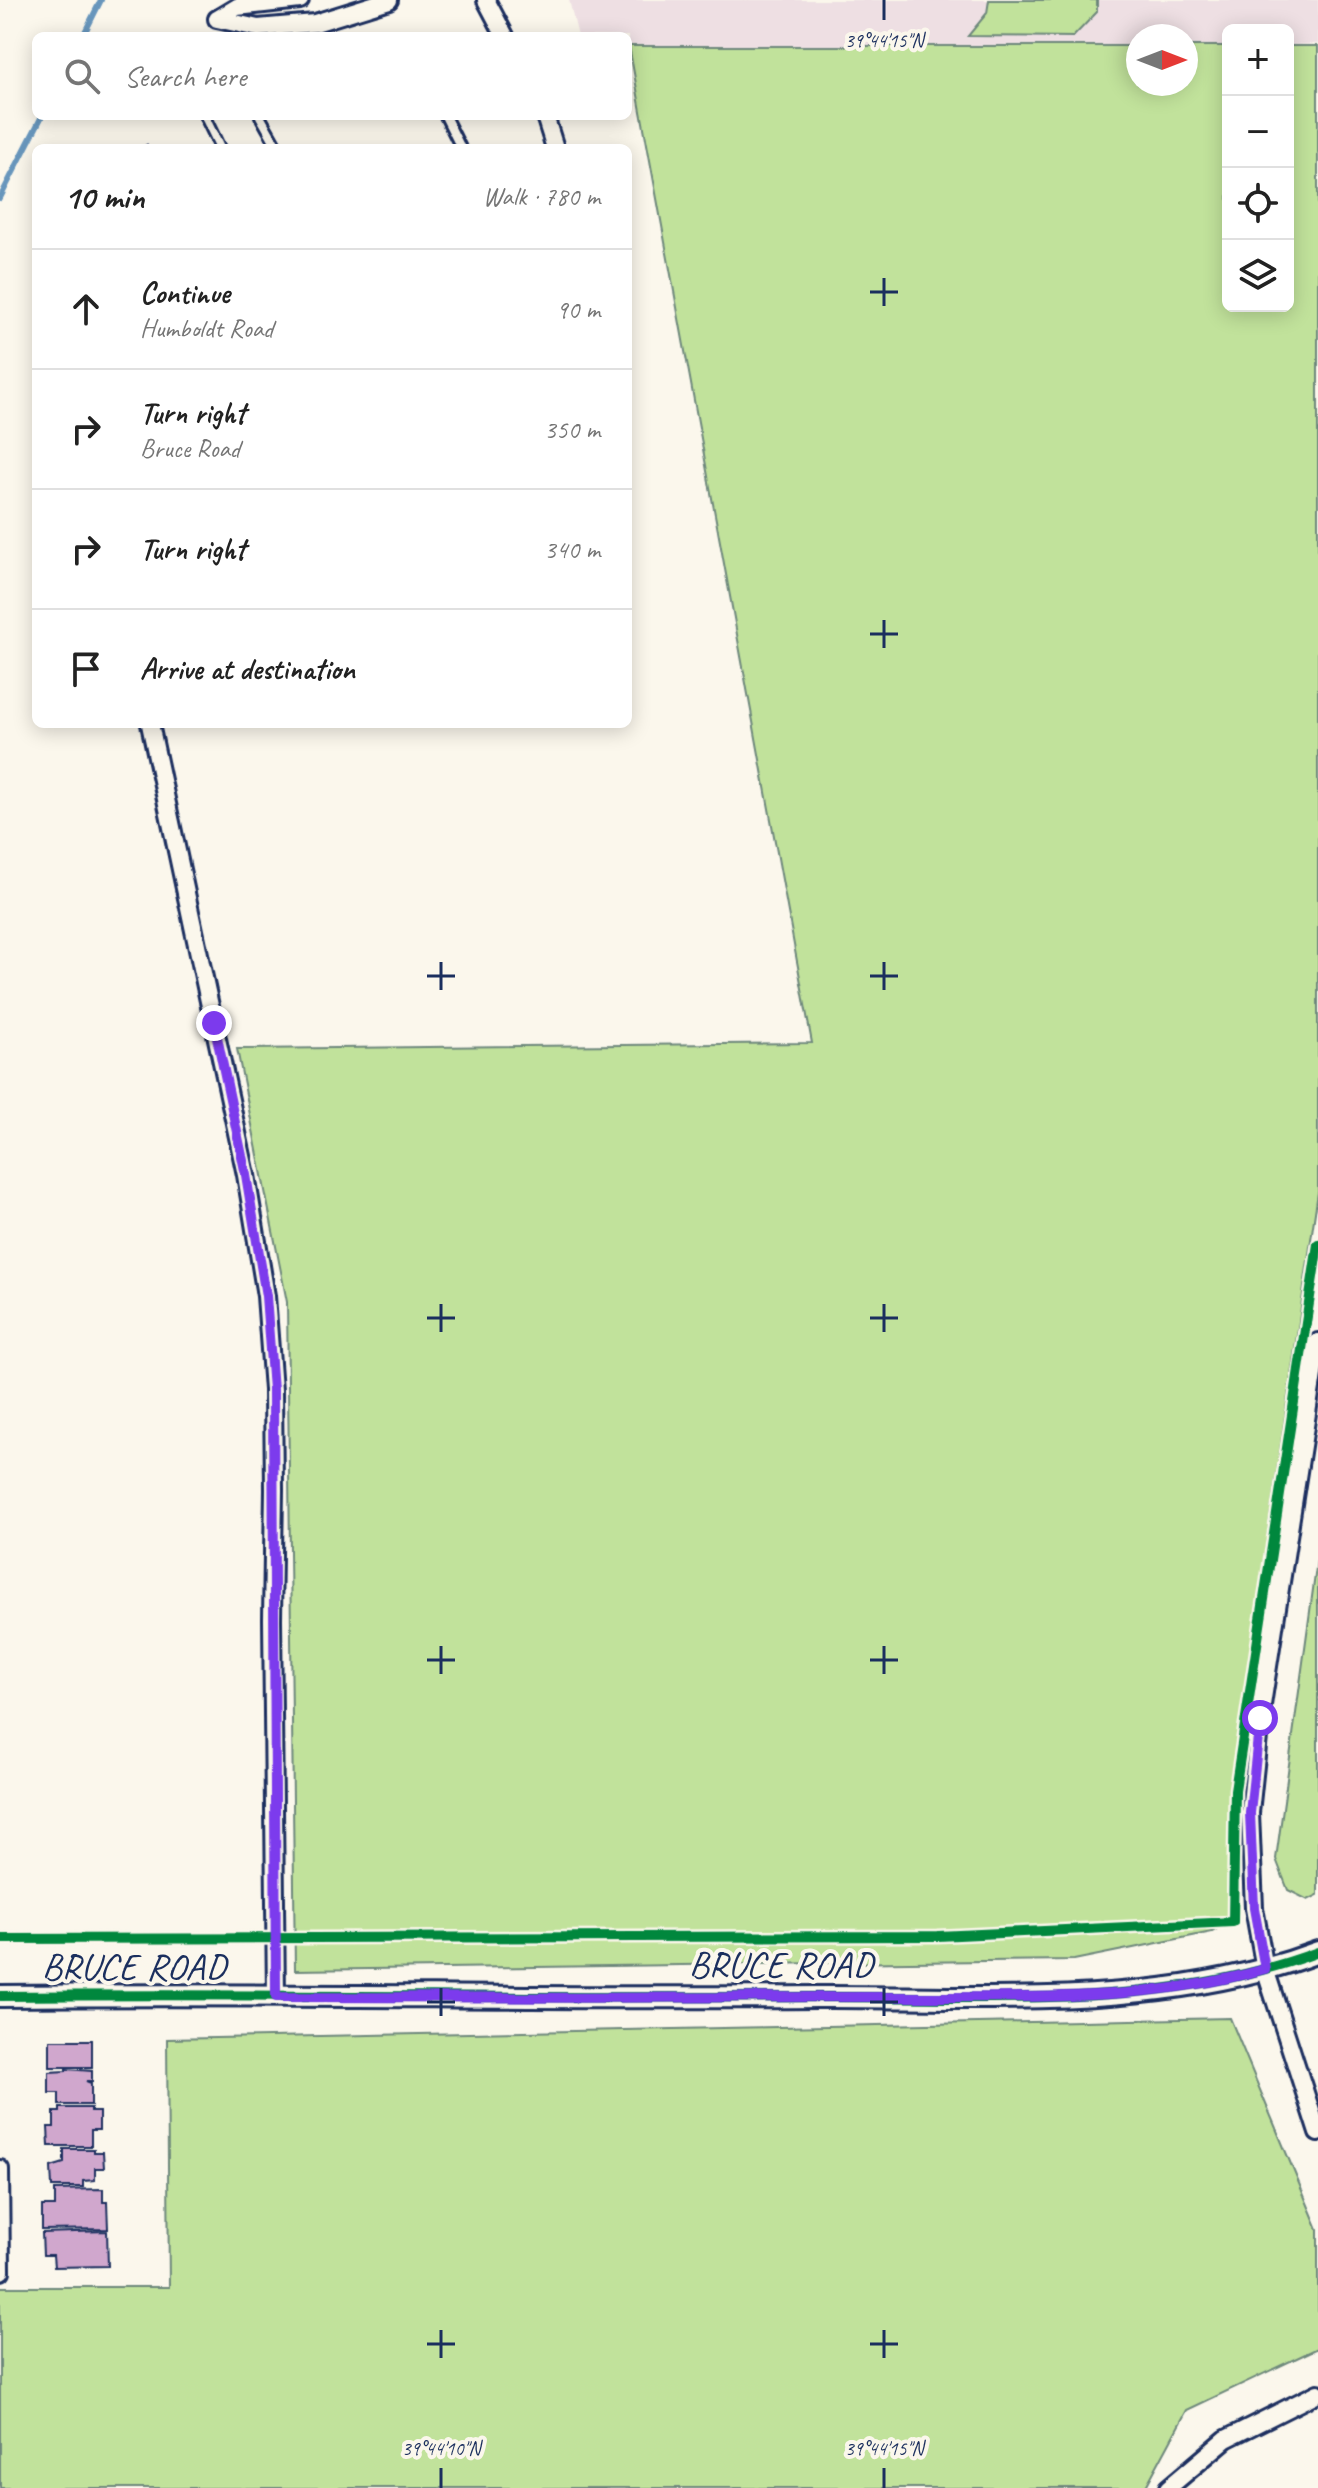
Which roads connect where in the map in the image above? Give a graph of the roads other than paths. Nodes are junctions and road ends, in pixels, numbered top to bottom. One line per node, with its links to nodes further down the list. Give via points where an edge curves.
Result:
1 (300, 0): 2 (street, via 237,7 217,19 258,28 315,23)
2 (389, 0)
3 (486, 0): 4 (street)
4 (503, 32)
5 (206, 120): 9 (lane)
6 (262, 120): 10 (lane)
7 (447, 120): 11 (lane)
8 (546, 120): 12 (street)
9 (218, 144)
10 (276, 144)
11 (459, 144)
12 (554, 144)
13 (151, 728): 18 (street, via 246,1175 266,1296 273,1390)
14 (1318, 1342): 16 (street, via 1250,1813 1254,1908)
15 (1318, 1952): 16 (street, BRUCE ROAD)
16 (1265, 1969): 18 (street, BRUCE ROAD, via 1176,1988 1077,1996); 19 (street)
17 (0, 1996): 18 (street, BRUCE ROAD)
18 (276, 1997)
19 (1316, 2129)
20 (0, 2169): 21 (street)
21 (1, 2271)
22 (1318, 2393): 23 (street, via 1226,2439)
23 (1168, 2488)

